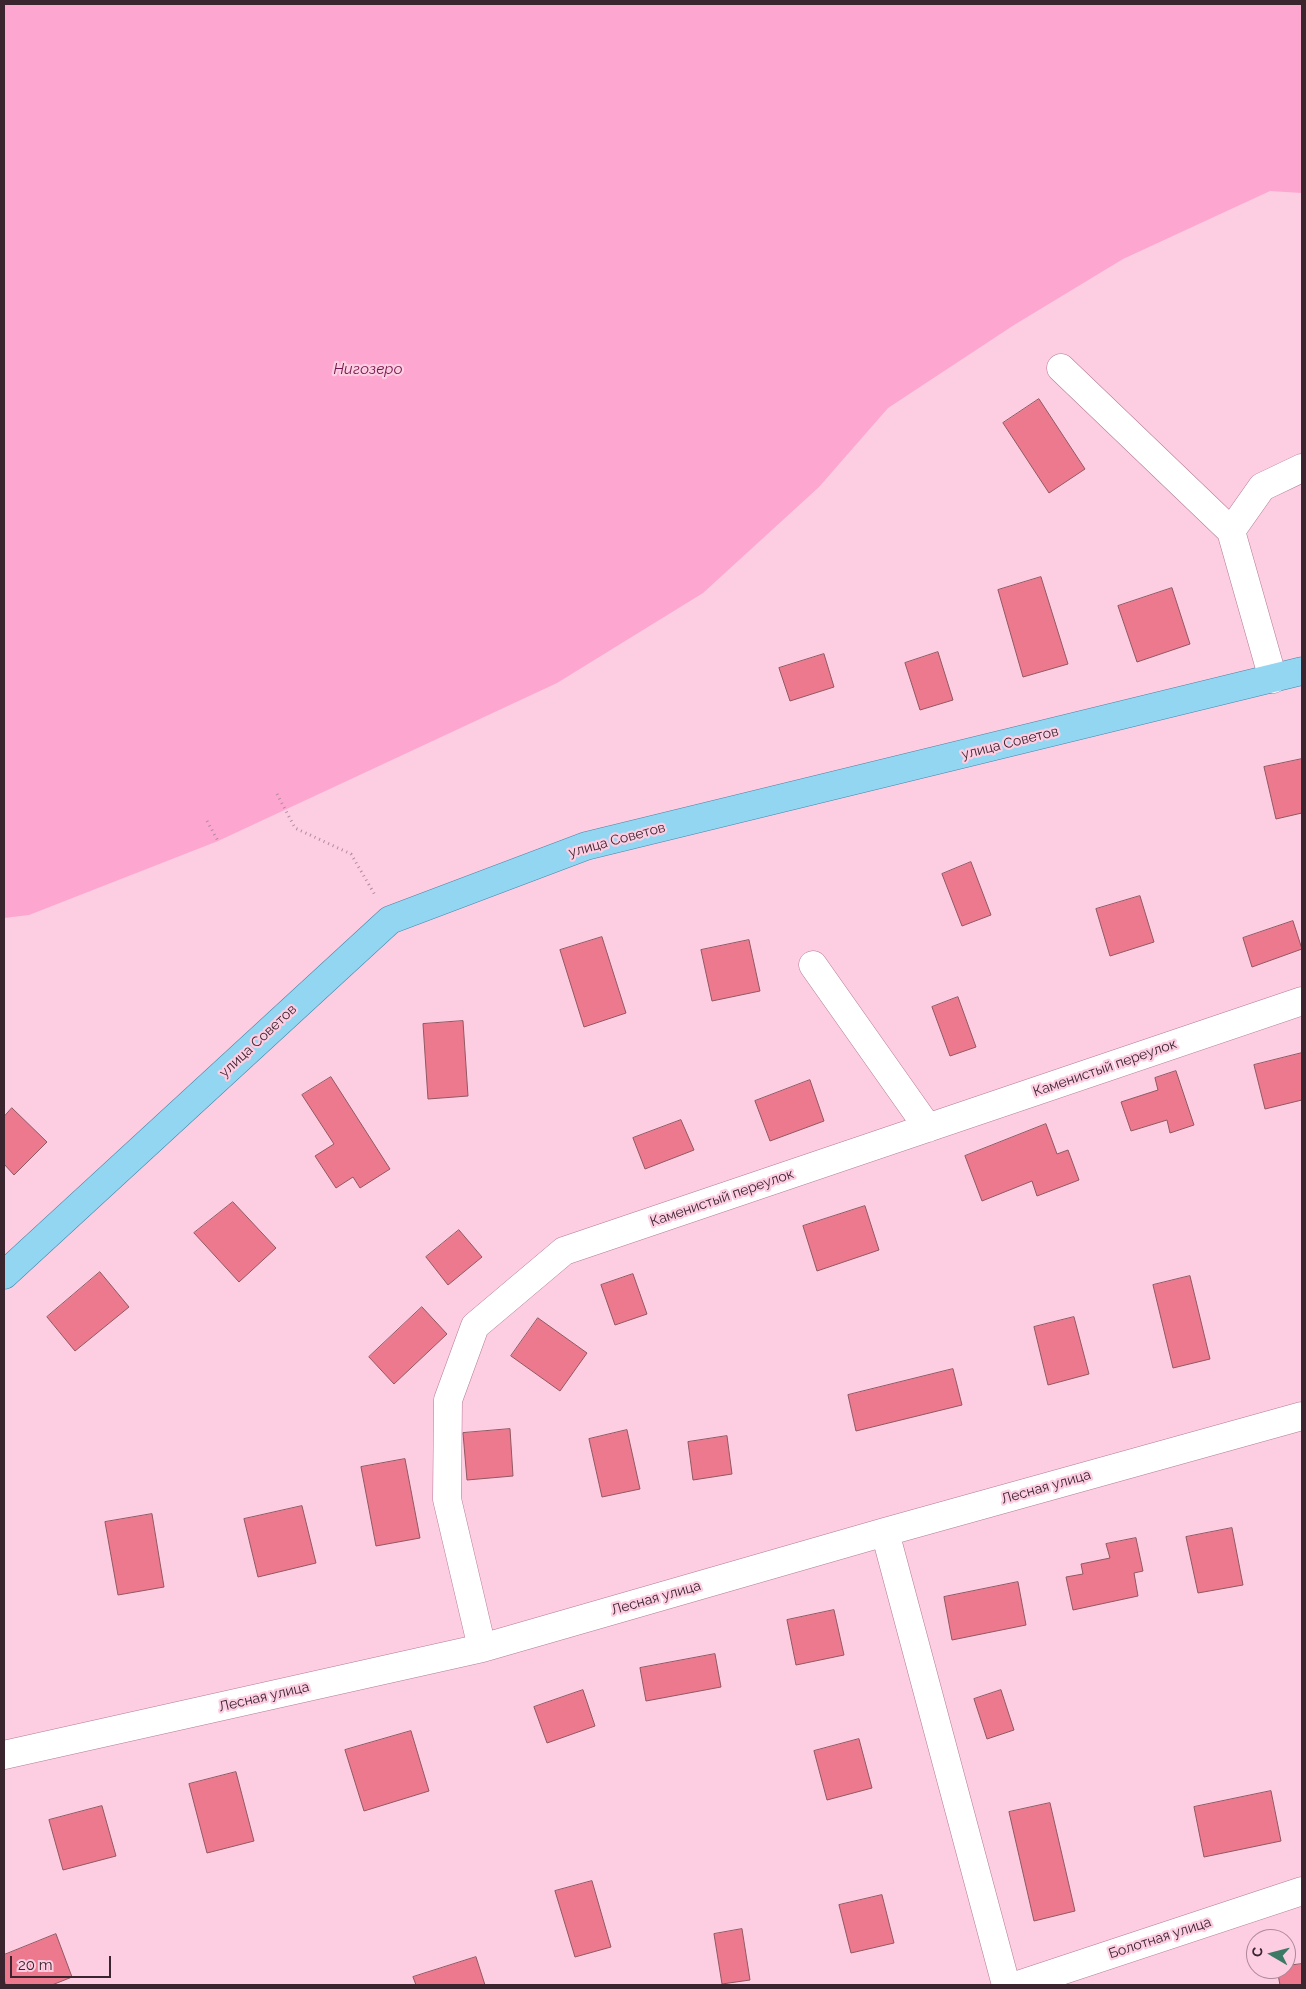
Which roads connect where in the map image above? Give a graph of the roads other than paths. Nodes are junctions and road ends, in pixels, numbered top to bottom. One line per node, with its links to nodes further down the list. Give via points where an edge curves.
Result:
1 (1061, 368): 3 (street)
2 (1302, 468): 3 (street, via 1262,487)
3 (1231, 531): 5 (street)
4 (1302, 671): 5 (main road, улица Советов)
5 (1273, 679): 9 (main road, улица Советов, via 586,846 390,920)
6 (813, 966): 8 (street)
7 (1302, 1001): 8 (street, Каменистый переулок)
8 (928, 1128): 12 (street, Каменистый переулок, via 564,1251 475,1326 448,1400 447,1499)
9 (4, 1275)
10 (1302, 1416): 11 (street, Лесная улица)
11 (885, 1532): 12 (street, Лесная улица); 15 (street)
12 (482, 1648): 13 (street, Лесная улица)
13 (4, 1755)
14 (1302, 1891): 16 (street, Болотная улица)
15 (1006, 1985)
16 (1018, 1985)

